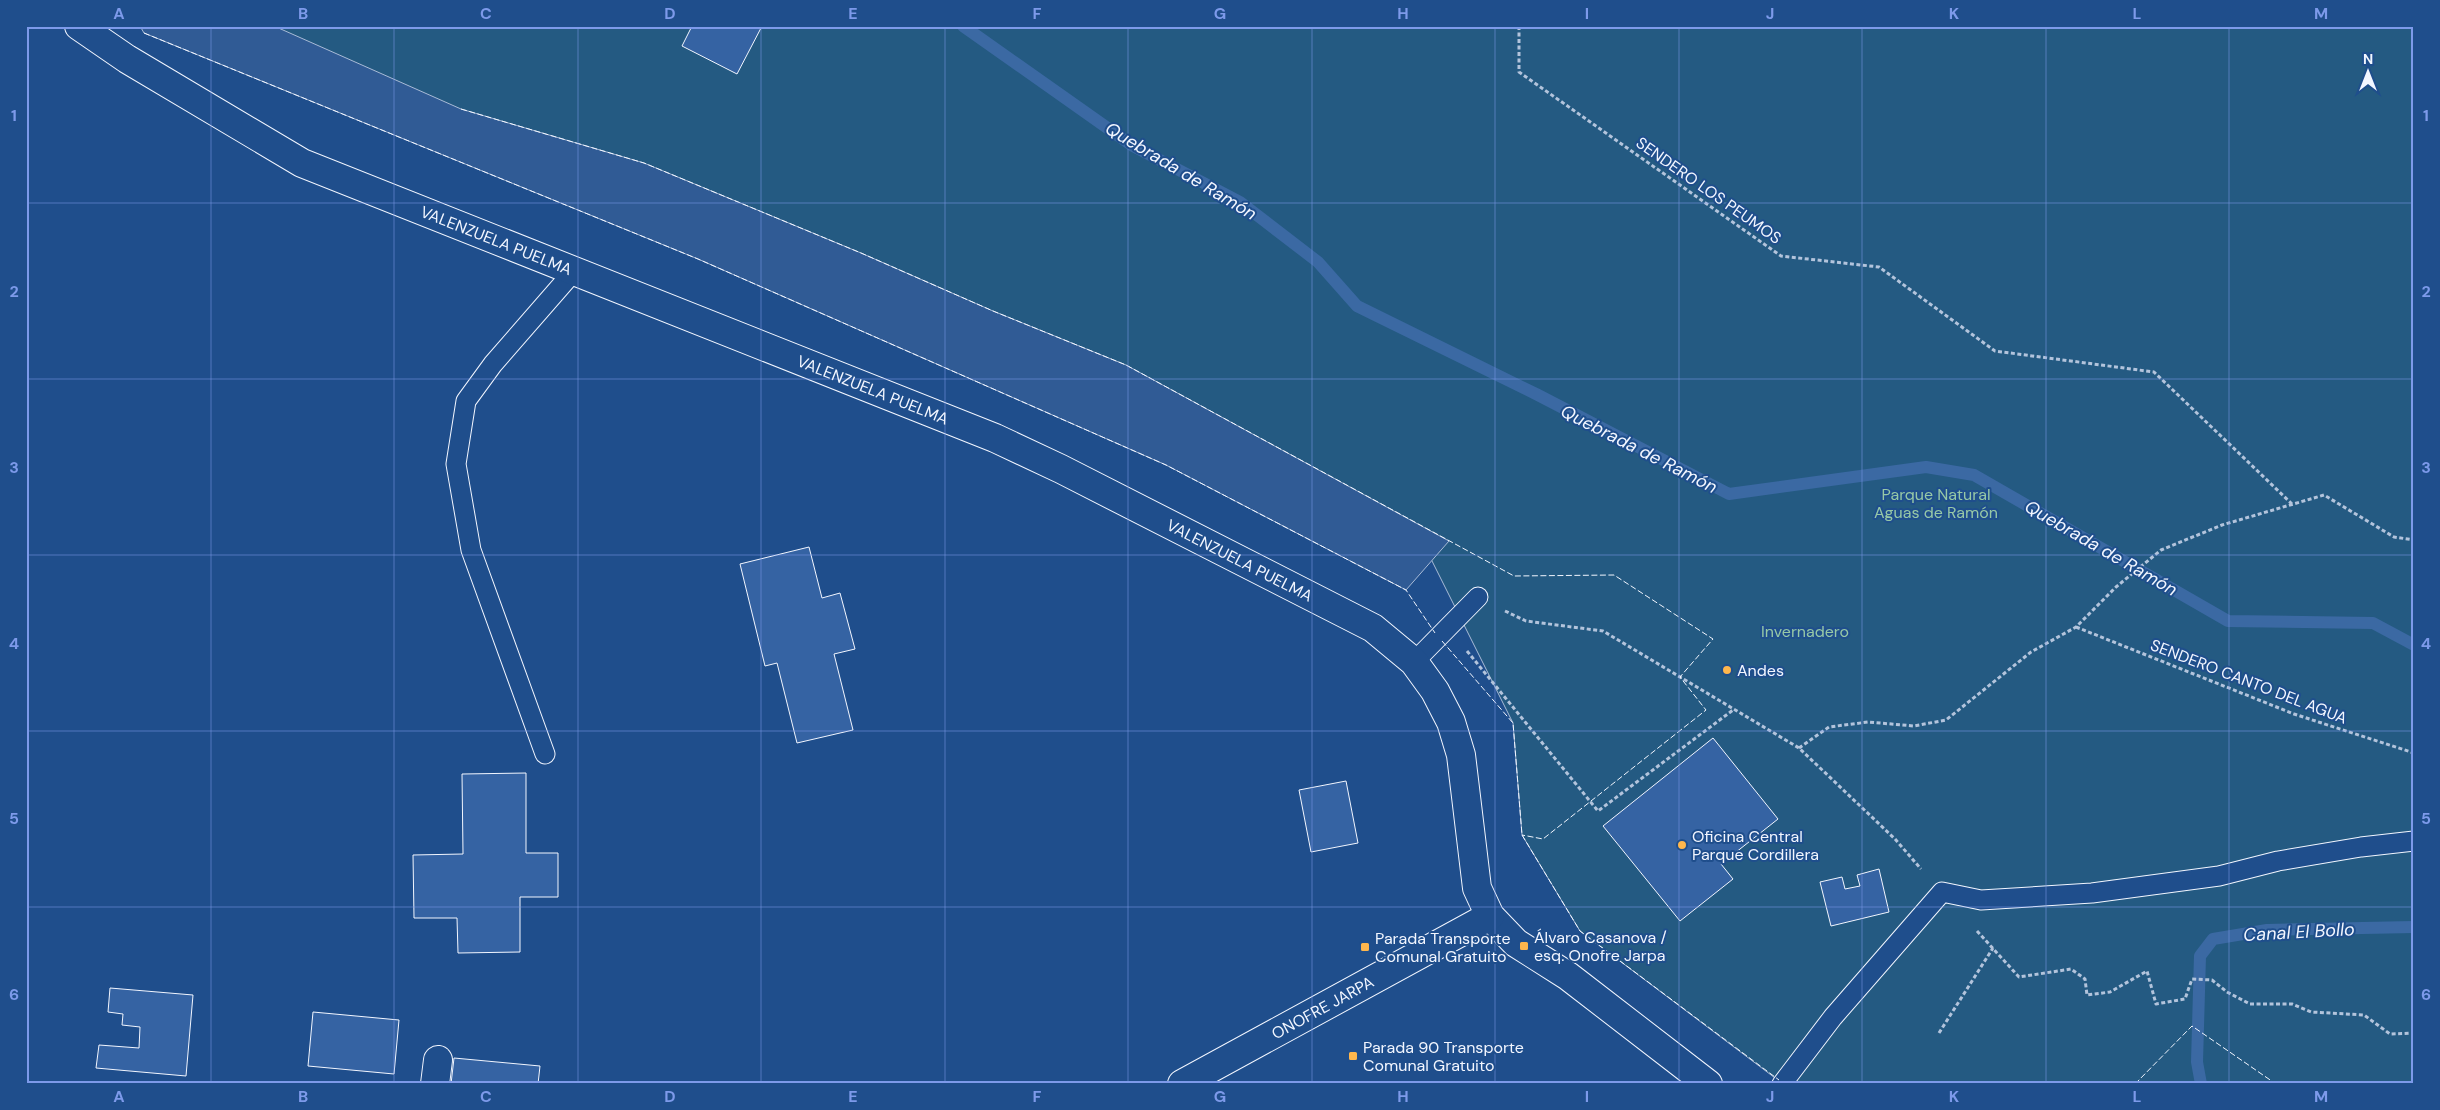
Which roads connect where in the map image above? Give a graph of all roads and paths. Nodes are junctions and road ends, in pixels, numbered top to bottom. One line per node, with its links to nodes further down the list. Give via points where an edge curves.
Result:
1 (79, 26): 3 (street, VALENZUELA PUELMA, via 127,59 302,162)
2 (1519, 26): 4 (path, SENDERO LOS PEUMOS, via 1519,72 1781,256 1879,266 1995,351 2154,372)
3 (574, 271): 9 (street, VALENZUELA PUELMA, via 994,438 1061,468 1373,628); 13 (lane, via 493,364 466,401 456,464 471,550)
4 (2292, 504): 5 (path, via 2324,495 2394,537); 8 (path, via 2222,525 2161,550 2116,587)
5 (2414, 540)
6 (1478, 597): 7 (lane); 10 (path, via 1526,621 1603,631)
7 (1448, 627): 9 (lane); 10 (path, via 1598,811)
8 (2076, 627): 11 (path, via 2031,652 1946,720 1914,726 1868,722 1829,727); 12 (path, SENDERO CANTO DEL AGUA, via 2294,714)
9 (1414, 662): 16 (street, VALENZUELA PUELMA, via 1447,714 1461,755 1477,888)
10 (1733, 710): 11 (path)
11 (1799, 748): 15 (path, via 1895,839)
12 (2414, 753)
13 (545, 754)
14 (2414, 841): 15 (lane, via 2278,861 2218,876 2092,893 1981,900)
15 (1942, 892): 17 (path); 22 (lane, via 1833,1017)
16 (1490, 916): 20 (street, ONOFRE JARPA); 21 (street, VALENZUELA PUELMA, via 1516,943 1568,976)
17 (1992, 948): 18 (path); 19 (path, via 2019,977 2071,969 2085,979 2087,995 2110,992 2147,971 2156,1004 2184,999 2192,979 2212,980 2250,1004 2292,1004 2311,1012 2364,1015 2390,1034)
18 (1939, 1033)
19 (2414, 1033)
20 (1182, 1084)
21 (1708, 1084)
22 (1782, 1084)

